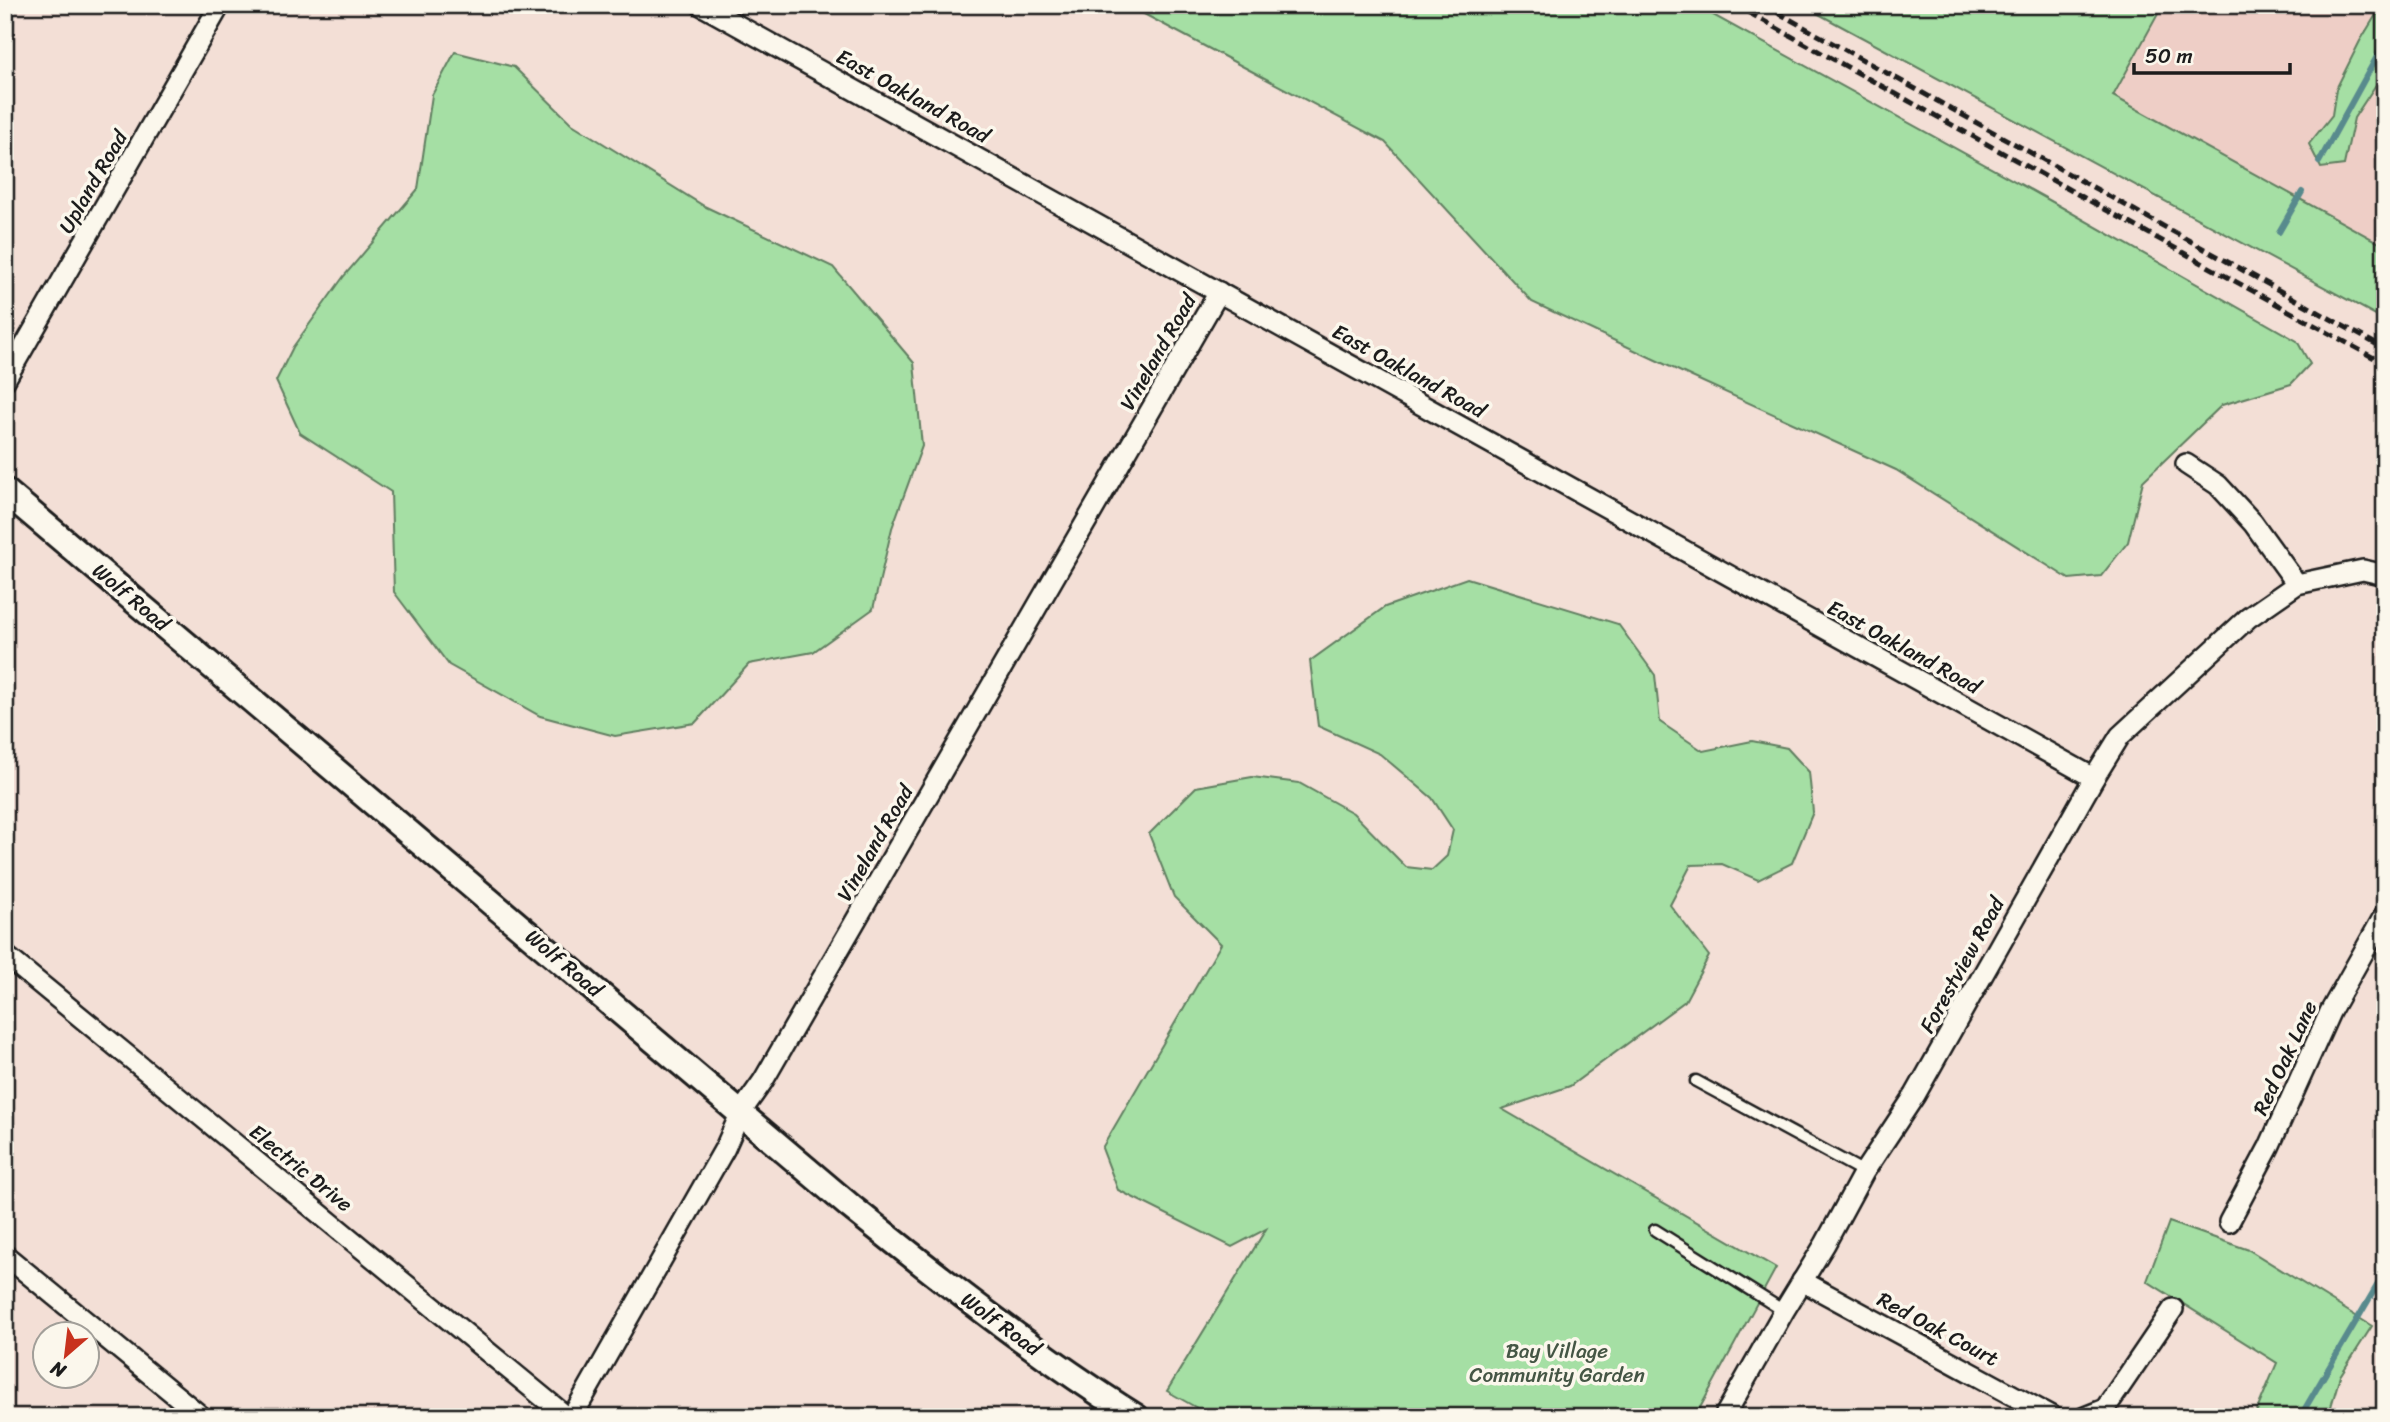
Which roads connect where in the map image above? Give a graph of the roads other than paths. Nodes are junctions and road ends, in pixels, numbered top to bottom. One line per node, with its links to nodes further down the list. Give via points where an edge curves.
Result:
1 (220, 5): 4 (street, Upland Road)
2 (701, 5): 3 (street, East Oakland Road)
3 (1219, 292): 9 (street, East Oakland Road); 13 (street, Vineland Road)
4 (5, 380)
5 (2186, 464): 8 (street, via 2218,485 2253,523)
6 (5, 491): 13 (street, Wolf Road)
7 (2385, 575): 8 (street, via 2363,570)
8 (2297, 584): 9 (street, Forestview Road, via 2248,618 2120,736)
9 (2094, 778): 14 (street, Forestview Road, via 1915,1095)
10 (2385, 914): 15 (street, Red Oak Lane, via 2330,1012 2269,1147)
11 (5, 955): 22 (street, Electric Drive)
12 (1696, 1081): 14 (lane)
13 (741, 1112): 22 (street, Vineland Road, via 725,1148); 23 (street, Wolf Road, via 942,1280)
14 (1864, 1172): 18 (street, Forestview Road)
15 (2229, 1222)
16 (1655, 1230): 20 (lane)
17 (5, 1255): 21 (street)
18 (1802, 1281): 20 (street, Forestview Road); 25 (street, Red Oak Court)
19 (2172, 1309): 26 (street, via 2105,1409)
20 (1784, 1311): 24 (street, Forestview Road)
21 (202, 1417)
22 (570, 1417)
23 (1136, 1417)
24 (1724, 1417)
25 (2053, 1417)
26 (2085, 1417)

